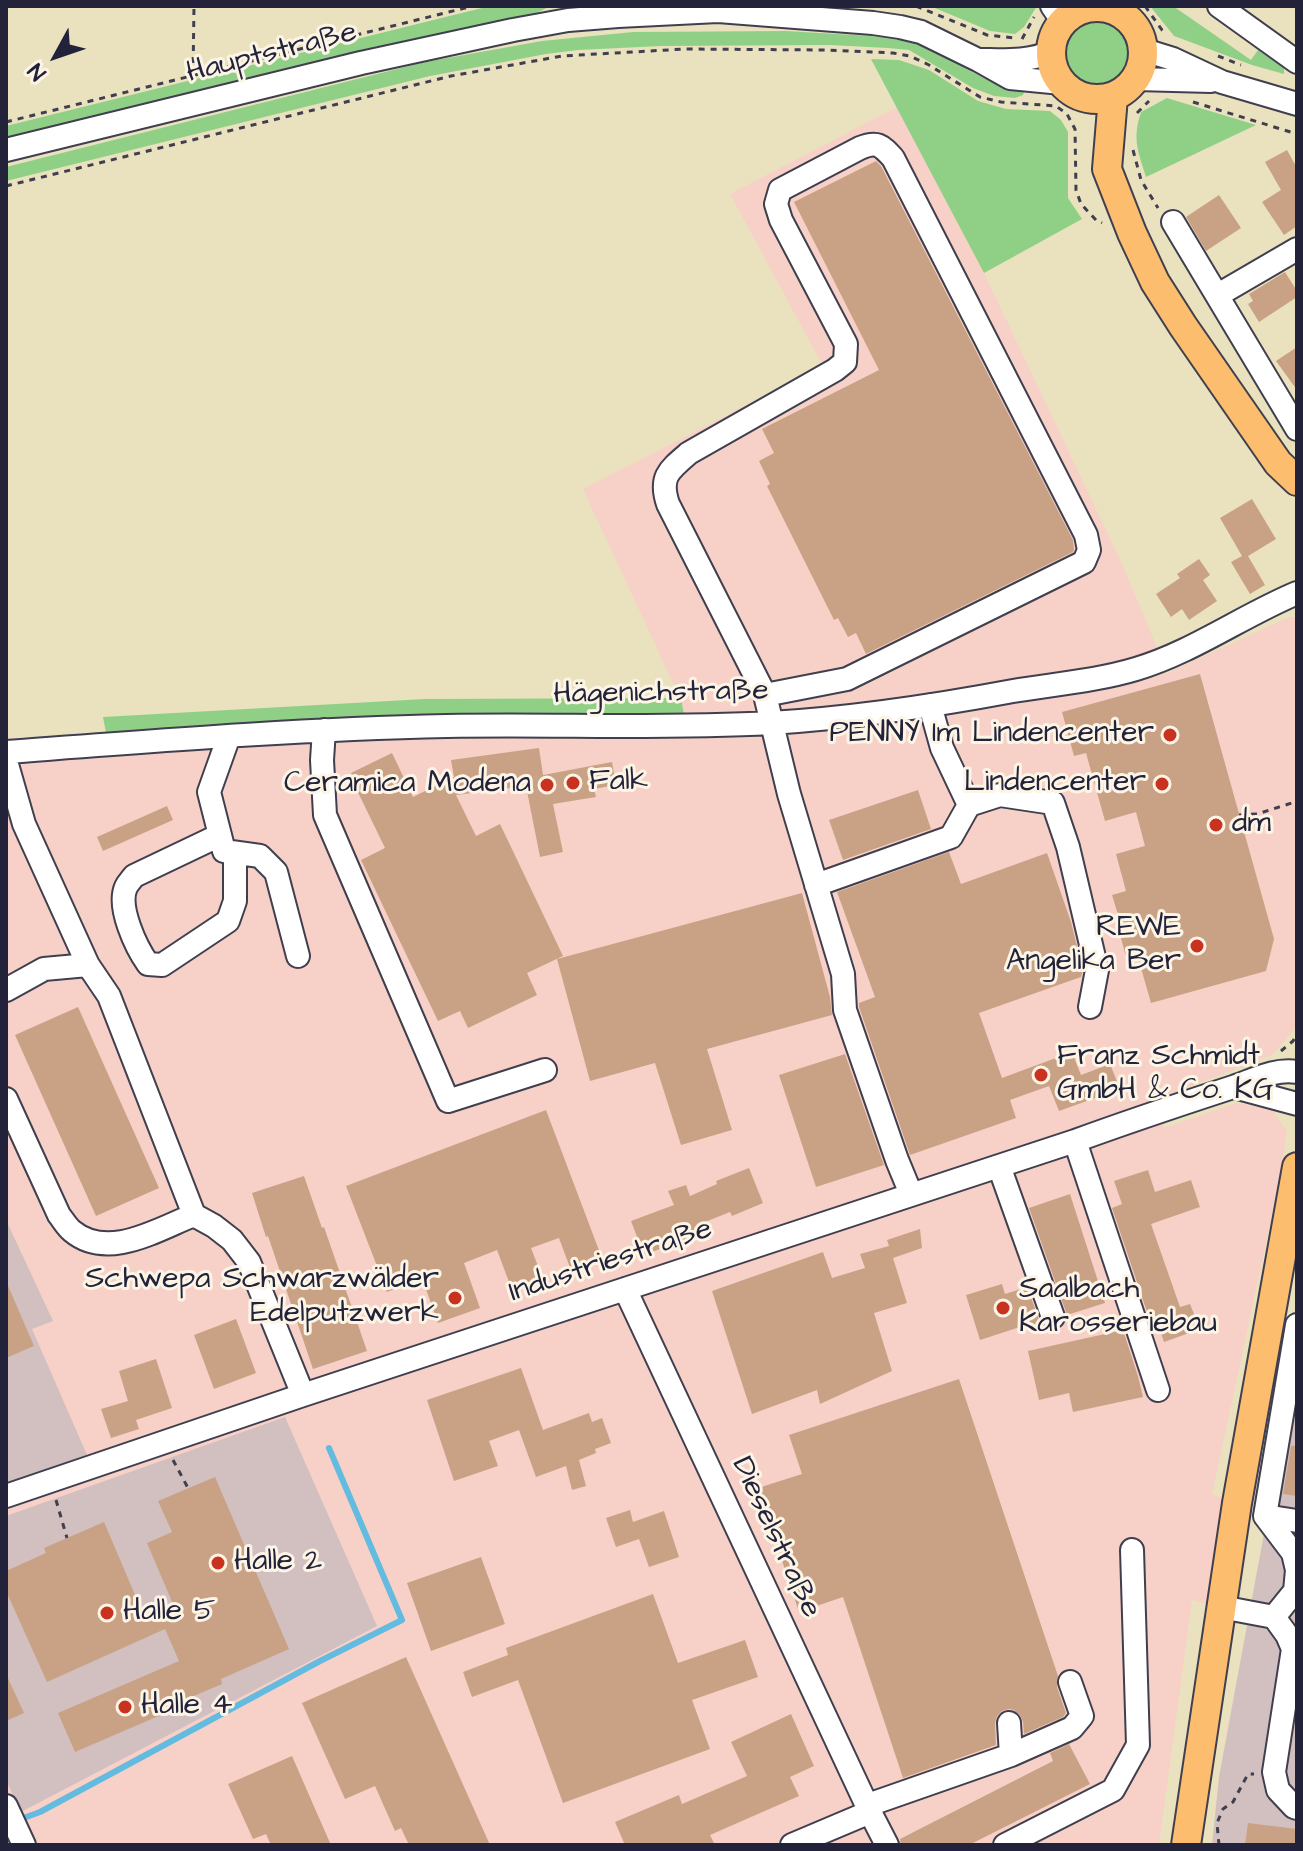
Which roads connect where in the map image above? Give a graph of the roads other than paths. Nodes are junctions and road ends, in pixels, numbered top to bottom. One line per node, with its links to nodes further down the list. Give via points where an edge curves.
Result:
1 (1219, 6): 7 (street)
2 (1127, 8): 3 (main road); 4 (main road)
3 (1065, 11): 5 (main road)
4 (1144, 50): 8 (street); 9 (main road)
5 (1051, 52): 6 (street, Hauptstraße, via 1024,60); 10 (main road, via 1056,74)
6 (978, 60): 10 (street, Hauptstraße, via 1010,78); 13 (street, Hauptstraße, via 921,32 873,23 718,11 568,20 361,63)
7 (1297, 62)
8 (1222, 82): 9 (street); 12 (street)
9 (1143, 89): 11 (main road)
10 (1073, 90): 11 (main road, via 1098,100); 14 (main road)
11 (1113, 97): 14 (main road)
12 (1296, 99)
13 (6, 150)
14 (1107, 169): 19 (main road, via 1155,282)
15 (1173, 222): 17 (street)
16 (1297, 249): 17 (street)
17 (1218, 295): 18 (street)
18 (1297, 429)
19 (1288, 472): 20 (main road)
20 (1297, 503)
21 (1297, 593): 23 (street, Hägenichstraße, via 1136,669)
22 (765, 695): 22 (street, via 663,487 670,470 689,453 845,362 846,344 776,204 780,190 860,148 881,146 893,158 1086,535 1089,550 1084,562 847,679); 24 (street)
23 (930, 705): 24 (street, Hägenichstraße); 29 (street, via 942,748)
24 (770, 723): 25 (street, Hägenichstraße); 32 (street)
25 (324, 730): 26 (street, Hägenichstraße); 37 (street, via 325,815 448,1101)
26 (229, 736): 27 (street, Hägenichstraße); 30 (street, via 209,792)
27 (6, 752)
28 (6, 761): 34 (street, via 24,824)
29 (969, 805): 32 (street, via 951,837); 36 (street, via 1000,795 1053,803 1097,970)
30 (220, 835): 31 (street, via 224,851); 31 (street, via 134,876 125,889 126,917 148,964 162,965 228,921 235,901)
31 (235, 853): 33 (street, via 260,856 276,872)
32 (816, 885): 45 (street, via 843,974 845,1010)
33 (298, 956)
34 (88, 965): 35 (street, via 44,969); 46 (street, via 109,996)
35 (6, 990)
36 (1090, 1007)
37 (545, 1070)
38 (1297, 1072): 39 (street, Industriestraße, via 1271,1073)
39 (1234, 1087): 41 (street); 42 (street, Industriestraße)
40 (6, 1099): 46 (street, via 59,1215 72,1231 111,1244)
41 (1297, 1104)
42 (1075, 1141): 43 (street, Industriestraße); 50 (street)
43 (999, 1166): 45 (street, Industriestraße); 48 (street)
44 (1297, 1167): 56 (main road)
45 (911, 1194): 47 (street, Industriestraße)
46 (194, 1215): 51 (street, via 232,1240 249,1262)
47 (625, 1289): 51 (street, Industriestraße); 61 (street, Dieselstraße)
48 (1053, 1317)
49 (1297, 1325): 53 (street)
50 (1158, 1390)
51 (303, 1395): 52 (street, Industriestraße)
52 (6, 1496)
53 (1265, 1516): 54 (street); 57 (street, via 1293,1553 1297,1570 1295,1591)
54 (1297, 1521)
55 (1132, 1550): 67 (street, via 1138,1745 1113,1790)
56 (1221, 1607): 57 (street); 68 (main road)
57 (1274, 1617): 62 (street, via 1293,1649 1274,1772 1278,1790)
58 (1070, 1682): 60 (street, via 1082,1716 1072,1728)
59 (1009, 1723): 60 (street)
60 (1011, 1755): 61 (street)
61 (869, 1808): 65 (street); 66 (street, Dieselstraße)
62 (1297, 1808)
63 (8, 1809): 64 (street)
64 (23, 1842)
65 (792, 1845)
66 (887, 1845)
67 (1005, 1845)
68 (1186, 1845)

